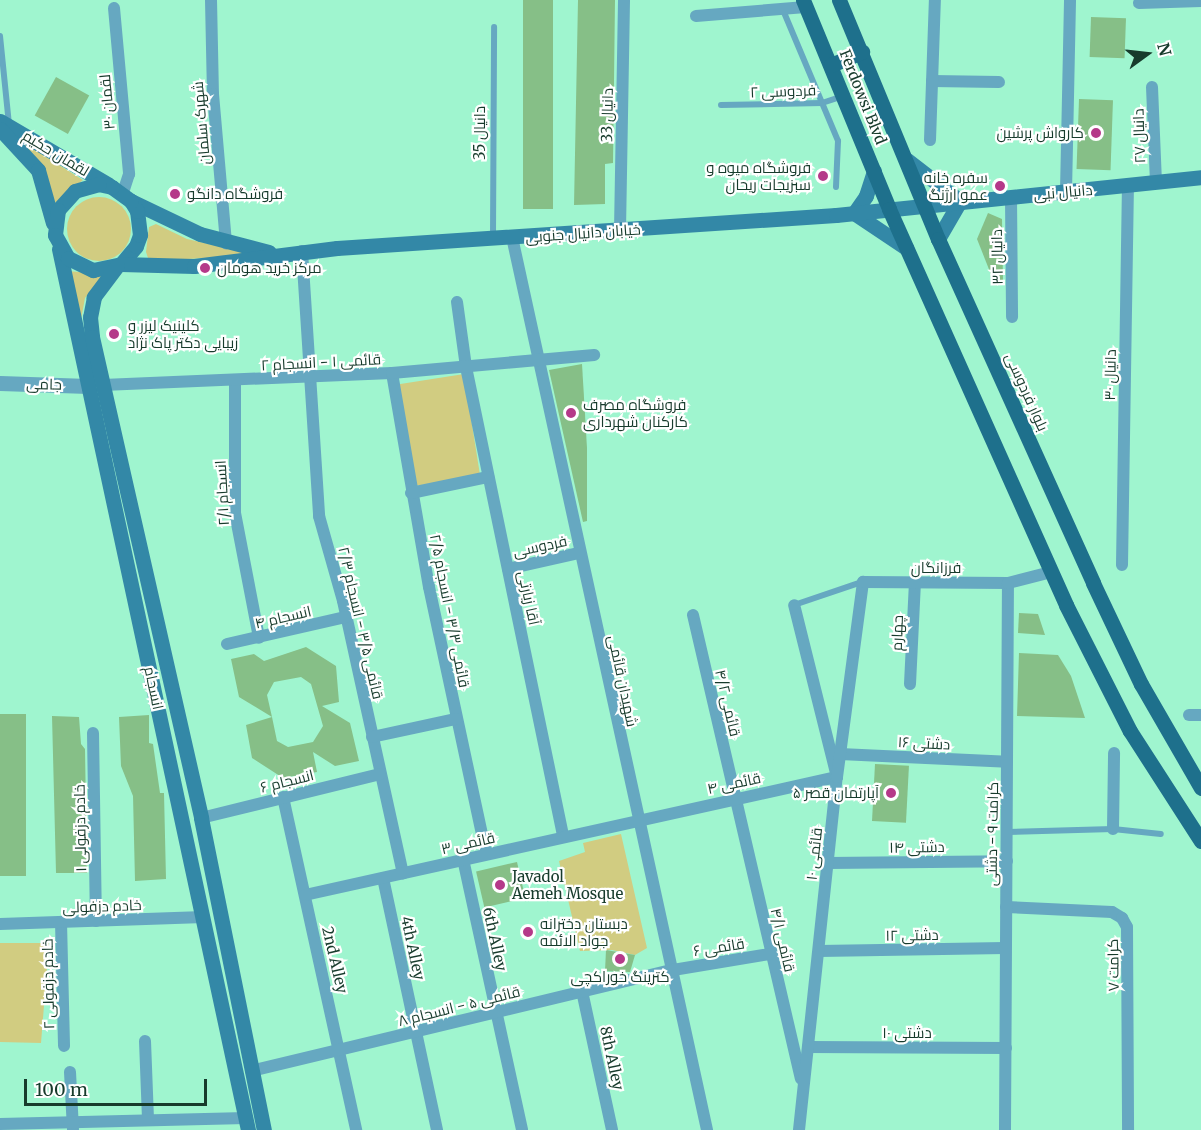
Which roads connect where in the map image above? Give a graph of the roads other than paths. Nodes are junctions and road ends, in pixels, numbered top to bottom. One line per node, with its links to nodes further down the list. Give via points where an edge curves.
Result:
1 (211, 0): 42 (street, شهرک سلمان, via 213,94)
2 (624, 0): 37 (street, دانیال 33)
3 (839, 0): 14 (main road, بلوار فردوسی)
4 (934, 0): 16 (street)
5 (1070, 0): 30 (street)
6 (1201, 1): 7 (street)
7 (1139, 3)
8 (805, 4): 9 (street); 15 (main road, Ferdowsi Blvd)
9 (781, 5): 11 (street); 20 (lane)
10 (114, 8): 31 (street, لقمان ۳۰, via 129,174)
11 (696, 16)
12 (494, 27): 39 (lane, دانیال 35)
13 (0, 36): 22 (lane)
14 (862, 52): 15 (main road); 24 (main road, بلوار فردوسی)
15 (831, 65): 19 (main road, Ferdowsi Blvd)
16 (932, 81): 17 (street); 23 (street)
17 (999, 82)
18 (1152, 87): 27 (street, دانیال ۲۷)
19 (844, 95): 20 (lane, فردوسی ۲); 25 (main road, Ferdowsi Blvd)
20 (822, 103): 21 (lane, فردوسی ۲); 29 (lane, via 838,141)
21 (721, 105)
22 (3, 125): 31 (main road, لقمان حکیم); 41 (main road, لقمان حکیم, via 38,170)
23 (930, 140)
24 (907, 160): 33 (main road); 34 (main road, بلوار فردوسی)
25 (874, 171): 35 (main road, Ferdowsi Blvd); 36 (main road, via 866,196)
26 (1201, 177): 27 (main road, دانیال نبی)
27 (1156, 183): 28 (main road, دانیال نبی)
28 (1128, 185): 30 (main road, دانیال نبی); 61 (street, دانیال ۳۰)
29 (836, 187)
30 (1065, 192): 32 (main road, دانیال نبی)
31 (122, 193): 41 (main road, via 86,186 65,199 58,210); 42 (main road, خیابان دانیال جنوبی); 46 (main road, via 137,211 140,235 136,246)
32 (1011, 196): 33 (main road, دانیال نبی); 48 (street, دانیال ۳۲)
33 (960, 201): 34 (main road, دانیال نبی); 40 (main road)
34 (925, 204): 35 (main road, دانیال نبی); 40 (main road, بلوار فردوسی)
35 (889, 209): 36 (main road, خیابان دانیال جنوبی); 43 (main road)
36 (854, 213): 37 (main road, خیابان دانیال جنوبی); 43 (main road)
37 (620, 230): 38 (main road, خیابان دانیال جنوبی)
38 (512, 237): 39 (main road, خیابان دانیال جنوبی); 50 (street, شهیدان قائمی)
39 (493, 238): 44 (main road, خیابان دانیال جنوبی)
40 (938, 239): 81 (main road, بلوار فردوسی, via 1127,654)
41 (57, 240): 46 (main road, via 79,266 93,270); 57 (main road, انسجام)
42 (226, 243): 45 (main road, خیابان دانیال جنوبی)
43 (906, 248): 63 (main road)
44 (302, 251): 45 (main road, خیابان دانیال جنوبی); 53 (street, قائمی ۳/۵ - انسجام ۲/۳)
45 (278, 254): 46 (main road, خیابان دانیال جنوبی, via 194,266)
46 (119, 265): 56 (main road, انسجام, via 104,278 90,317)
47 (457, 302): 51 (street, آقا زیارتی)
48 (1012, 317)
49 (594, 355): 50 (street, قائمی ۱ - انسجام ۲)
50 (539, 359): 51 (street, قائمی ۱ - انسجام ۲); 60 (street, شهیدان قائمی)
51 (466, 367): 52 (street, قائمی ۱ - انسجام ۲); 58 (street, آقا زیارتی)
52 (392, 373): 53 (street, قائمی ۱ - انسجام ۲); 59 (street, قائمی ۳/۳ - انسجام ۲/۵)
53 (310, 377): 54 (street, قائمی ۱ - انسجام ۲); 69 (street, قائمی ۳/۵ - انسجام ۲/۳, via 319,516)
54 (235, 381): 56 (street, قائمی ۱ - انسجام ۲); 70 (street, انسجام ۲/۱, via 235,513)
55 (0, 383): 57 (street, جامی)
56 (104, 385): 84 (main road, انسجام)
57 (88, 386): 99 (main road, انسجام)
58 (488, 477): 59 (street); 62 (street, آقا زیارتی)
59 (411, 493): 73 (street, قائمی ۳/۳ - انسجام ۲/۵)
60 (579, 553): 62 (street, فردوسی); 85 (street, شهیدان قائمی)
61 (1122, 566)
62 (508, 569): 89 (street, آقا زیارتی)
63 (1051, 572): 66 (street); 90 (main road, via 1130,731)
64 (863, 582): 65 (street, فرزانگان); 67 (lane); 77 (street, قائمی ۱۰)
65 (915, 583): 66 (street, فرزانگان); 72 (street, چهارم)
66 (1008, 583): 78 (street, کرامت ۹ - دشتی)
67 (794, 604): 80 (street)
68 (693, 615): 83 (street, قائمی ۴/۲)
69 (346, 617): 70 (street, انسجام ۴); 75 (street, قائمی ۳/۵ - انسجام ۲/۳)
70 (259, 638): 71 (street, انسجام ۴)
71 (226, 644)
72 (910, 684)
73 (456, 719): 75 (street); 91 (street, قائمی ۳/۳ - انسجام ۲/۵)
74 (93, 733): 100 (street, خادم دزفولی ۱)
75 (372, 737): 79 (street, قائمی ۳/۵ - انسجام ۲/۳)
76 (1114, 753): 86 (street)
77 (840, 754): 78 (street, دشتی ۱۶); 80 (street, قائمی ۱۰)
78 (1007, 762): 87 (street, کرامت ۹ - دشتی)
79 (380, 774): 82 (street, انسجام ۶); 95 (street, قائمی ۳/۵ - انسجام ۲/۳)
80 (837, 777): 83 (street, قائمی ۴); 94 (street, قائمی ۱۰)
81 (1201, 788)
82 (283, 797): 84 (street, انسجام ۶); 97 (street, 2nd Alley)
83 (734, 798): 85 (street, قائمی ۴); 105 (street, قائمی ۴/۱)
84 (201, 818): 115 (main road, انسجام)
85 (638, 819): 89 (street, قائمی ۳); 106 (street, شهیدان قائمی)
86 (1113, 829): 87 (lane); 88 (lane)
87 (1007, 832): 93 (street, کرامت ۹ - دشتی)
88 (1161, 834)
89 (563, 836): 91 (street, قائمی ۳)
90 (1201, 841)
91 (486, 854): 92 (street, قائمی ۳)
92 (463, 859): 95 (street, قائمی ۳); 108 (street, 6th Alley)
93 (1007, 861): 94 (street, دشتی ۱۴); 98 (street, کرامت ۹ - دشتی)
94 (828, 863): 104 (street, قائمی ۱۰)
95 (403, 873): 96 (street, قائمی ۳)
96 (383, 878): 97 (street, قائمی ۳); 109 (street, 4th Alley)
97 (305, 895): 114 (street, 2nd Alley)
98 (1006, 907): 103 (street, کرامت ۹ - دشتی); 130 (street, کرامت ۷, via 1112,912 1127,927)
99 (204, 917): 100 (street, خادم دزفولی); 120 (main road, انسجام)
100 (96, 921): 101 (street, خادم دزفولی)
101 (61, 922): 102 (street, خادم دزفولی); 111 (street, خادم دزفولی ۲)
102 (0, 924)
103 (1005, 948): 104 (street, دشتی ۱۲); 113 (street, کرامت ۹ - دشتی)
104 (819, 951): 112 (street, قائمی ۱۰)
105 (771, 954): 106 (street, قائمی ۶); 117 (street, قائمی ۴/۱)
106 (673, 970): 107 (street, قائمی ۵ - انسجام ۸); 127 (street, شهیدان قائمی)
107 (582, 992): 108 (street, قائمی ۵ - انسجام ۸); 126 (street, 8th Alley)
108 (495, 1012): 109 (street, قائمی ۵ - انسجام ۸); 125 (street, 6th Alley)
109 (415, 1032): 114 (street, قائمی ۵ - انسجام ۸); 124 (street, 4th Alley)
110 (145, 1041): 118 (street)
111 (64, 1046)
112 (808, 1047): 113 (street, دشتی ۱۰); 117 (street, قائمی ۱۰)
113 (1006, 1048): 129 (street, کرامت ۹ - دشتی)
114 (340, 1050): 115 (street, قائمی ۵ - انسجام ۸); 123 (street, 2nd Alley)
115 (251, 1071): 122 (main road, انسجام)
116 (70, 1072): 121 (street)
117 (804, 1089): 128 (street, قائمی ۱۰)
118 (143, 1123): 120 (street); 121 (street)
119 (0, 1124): 121 (street)
120 (247, 1124)
121 (73, 1126)
122 (264, 1130)
123 (356, 1130)
124 (437, 1130)
125 (522, 1130)
126 (612, 1130)
127 (707, 1130)
128 (799, 1130)
129 (1005, 1130)
130 (1128, 1130)

